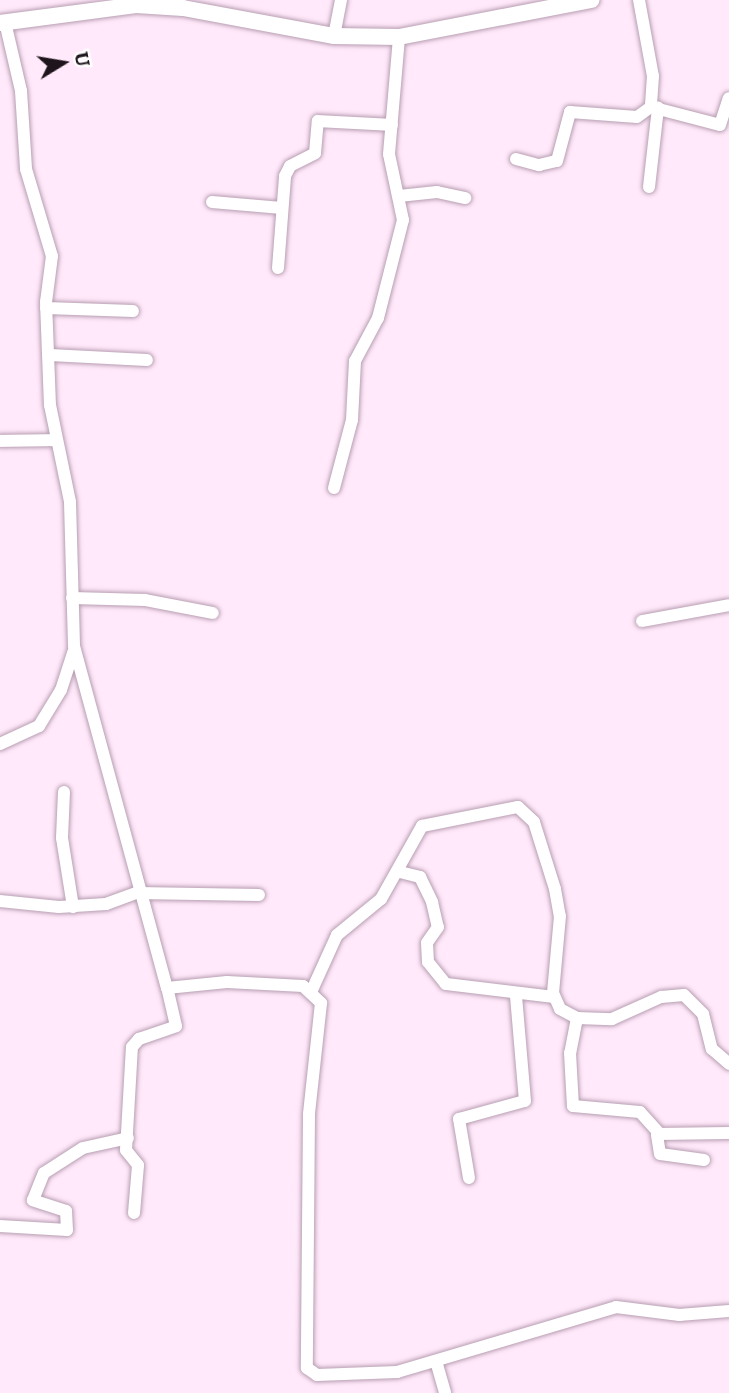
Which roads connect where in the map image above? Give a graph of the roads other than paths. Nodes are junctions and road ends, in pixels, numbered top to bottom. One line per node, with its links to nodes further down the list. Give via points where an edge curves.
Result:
1 (341, 0): 5 (street)
2 (591, 0): 6 (main road)
3 (639, 0): 8 (street)
4 (2, 20): 5 (main road, via 136,5 183,8); 17 (street, via 21,91 26,169 52,256)
5 (334, 36): 6 (main road)
6 (400, 37): 9 (street)
7 (729, 98): 8 (street, via 720,125)
8 (655, 108): 10 (street, via 636,117 570,112 557,161 539,165); 11 (street)
9 (393, 125): 12 (street, via 390,167); 15 (street, via 318,121 315,153 290,166)
10 (516, 159)
11 (649, 187)
12 (399, 196): 13 (street, via 437,192); 23 (street, via 400,239 378,318 355,361 352,420)
13 (465, 198)
14 (212, 202): 15 (street)
15 (282, 208): 16 (street)
16 (278, 268)
17 (46, 308): 18 (street); 19 (street)
18 (133, 311)
19 (50, 355): 20 (street); 21 (street)
20 (147, 360)
21 (55, 440): 22 (street); 24 (street, via 70,502)
22 (0, 441)
23 (334, 488)
24 (72, 598): 26 (street, via 145,600); 28 (street)
25 (729, 606): 27 (street)
26 (213, 613)
27 (642, 621)
28 (74, 646): 29 (street, via 45,718 26,736); 32 (street)
29 (0, 744)
30 (64, 792): 35 (street, via 62,838)
31 (400, 872): 37 (street, via 381,900 337,935); 38 (street, via 420,877 436,911 438,927 426,949 435,975 446,984); 39 (street, via 422,826 506,808 529,811 560,915)
32 (138, 893): 33 (street); 35 (street); 36 (street)
33 (259, 895)
34 (0, 901): 35 (street)
35 (73, 906)
36 (167, 988): 37 (street, via 227,982); 44 (street, via 176,1026 139,1039 132,1048)
37 (312, 990): 50 (street, via 322,1008 309,1114 304,1362 317,1375 383,1373)
38 (516, 995): 39 (street); 46 (street, via 525,1101 459,1119)
39 (554, 997): 40 (street, via 560,1009)
40 (577, 1018): 41 (street, via 612,1019 662,997 684,995 704,1014 712,1049); 42 (street, via 570,1053 573,1106 640,1112)
41 (729, 1065)
42 (658, 1132): 43 (street); 45 (street, via 660,1154)
43 (729, 1133)
44 (128, 1138): 47 (street, via 127,1152 138,1165); 48 (street, via 83,1148 44,1173 33,1200 66,1211 67,1230)
45 (704, 1160)
46 (469, 1178)
47 (134, 1213)
48 (0, 1226)
49 (729, 1311): 50 (street, via 679,1315 616,1307)
50 (436, 1361): 51 (street)
51 (445, 1393)

